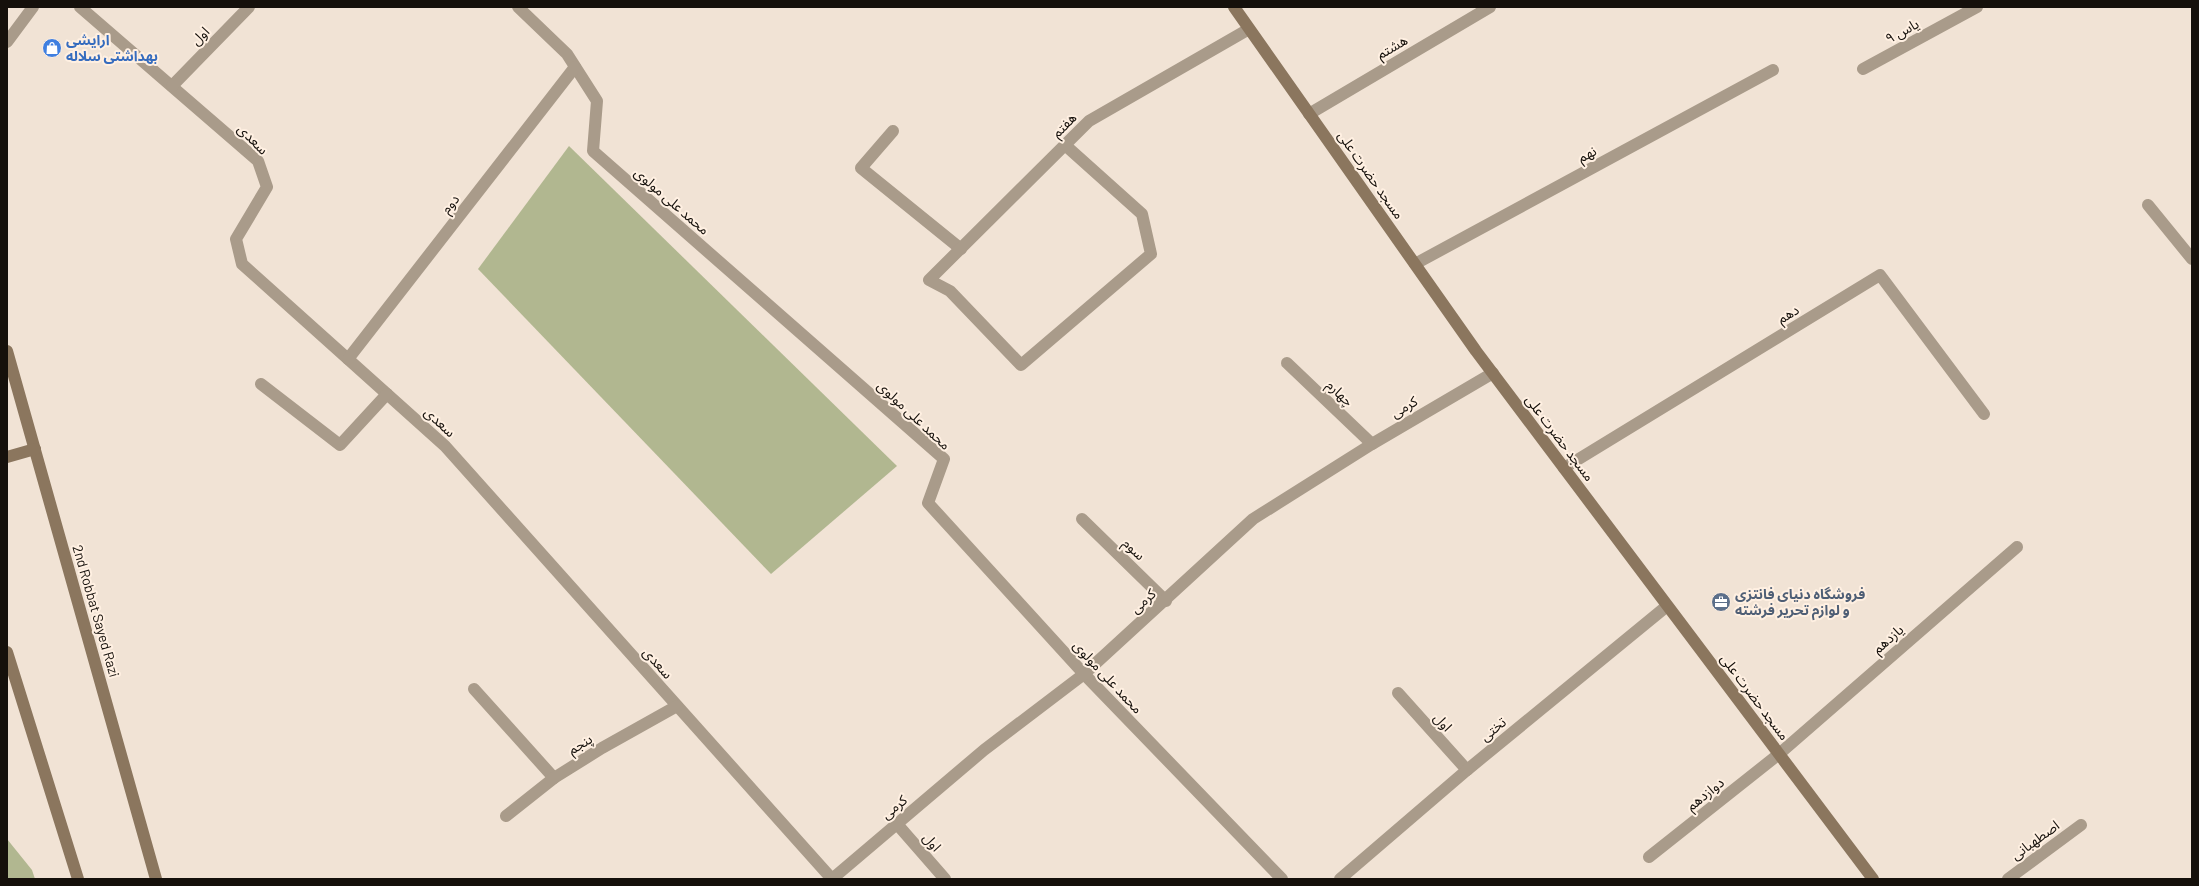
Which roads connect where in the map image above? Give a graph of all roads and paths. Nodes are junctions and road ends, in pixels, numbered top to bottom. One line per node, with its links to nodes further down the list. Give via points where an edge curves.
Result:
1 (33, 7): 9 (street)
2 (80, 7): 13 (street, سعدی)
3 (250, 7): 13 (street, اول)
4 (518, 7): 10 (street, محمد علی مولوی, via 567,54)
5 (1234, 7): 8 (street, مسجد حضرت علی)
6 (1490, 7): 14 (street, هشتم)
7 (1977, 7): 11 (street, یاس ۹)
8 (1249, 29): 14 (street, مسجد حضرت علی); 16 (street, هفتم, via 1089,121)
9 (7, 42)
10 (575, 67): 22 (street, دوم); 37 (street, محمد علی مولوی, via 597,101 593,151 944,459 928,503)
11 (1863, 69)
12 (1773, 70): 20 (street, نهم)
13 (172, 86): 22 (street, سعدی, via 258,161 267,187 236,239 242,264)
14 (1309, 114): 20 (street, مسجد حضرت علی)
15 (893, 132): 18 (street, via 861,168)
16 (1065, 145): 18 (street, هفتم); 18 (street, هفتم, via 1142,214 1151,254 1021,365 950,291 929,280)
17 (2148, 205): 19 (street)
18 (961, 249)
19 (2192, 259)
20 (1415, 264): 24 (street, مسجد حضرت علی)
21 (7, 351): 29 (street, 2nd Robbat Sayed Razi)
22 (348, 359): 26 (street, سعدی)
23 (1287, 363): 28 (street, چهارم)
24 (1493, 373): 28 (street, کرمی); 31 (street, مسجد حضرت علی)
25 (261, 384): 26 (street, via 340,445)
26 (388, 394): 40 (street, سعدی, via 445,446)
27 (1984, 414): 31 (street, دهم, via 1880,275)
28 (1372, 444): 34 (street, کرمی, via 1253,519)
29 (35, 449): 30 (street); 49 (street, 2nd Robbat Sayed Razi)
30 (7, 457)
31 (1564, 468): 35 (street, مسجد حضرت علی)
32 (1082, 519): 34 (street, سوم)
33 (2017, 547): 41 (street, یازدهم)
34 (1166, 601): 37 (street, کرمی)
35 (1668, 606): 41 (street, مسجد حضرت علی); 42 (street, تختی)
36 (7, 652): 48 (street)
37 (1084, 674): 45 (street, کرمی, via 984,750); 52 (street, محمد علی مولوی)
38 (474, 689): 43 (street)
39 (1398, 693): 42 (street, اول)
40 (677, 706): 43 (street, پنجم); 50 (street, سعدی)
41 (1779, 754): 47 (street, دوازدهم); 54 (street, مسجد حضرت علی)
42 (1467, 770): 53 (street, تختی)
43 (554, 778): 44 (street, پنجم)
44 (506, 816)
45 (897, 824): 50 (street, کرمی); 51 (street, اول)
46 (2081, 825): 55 (street, اصطهبانی)
47 (1649, 857)
48 (78, 879)
49 (156, 879)
50 (832, 879)
51 (945, 879)
52 (1282, 879)
53 (1340, 879)
54 (1873, 879)
55 (2008, 879)

